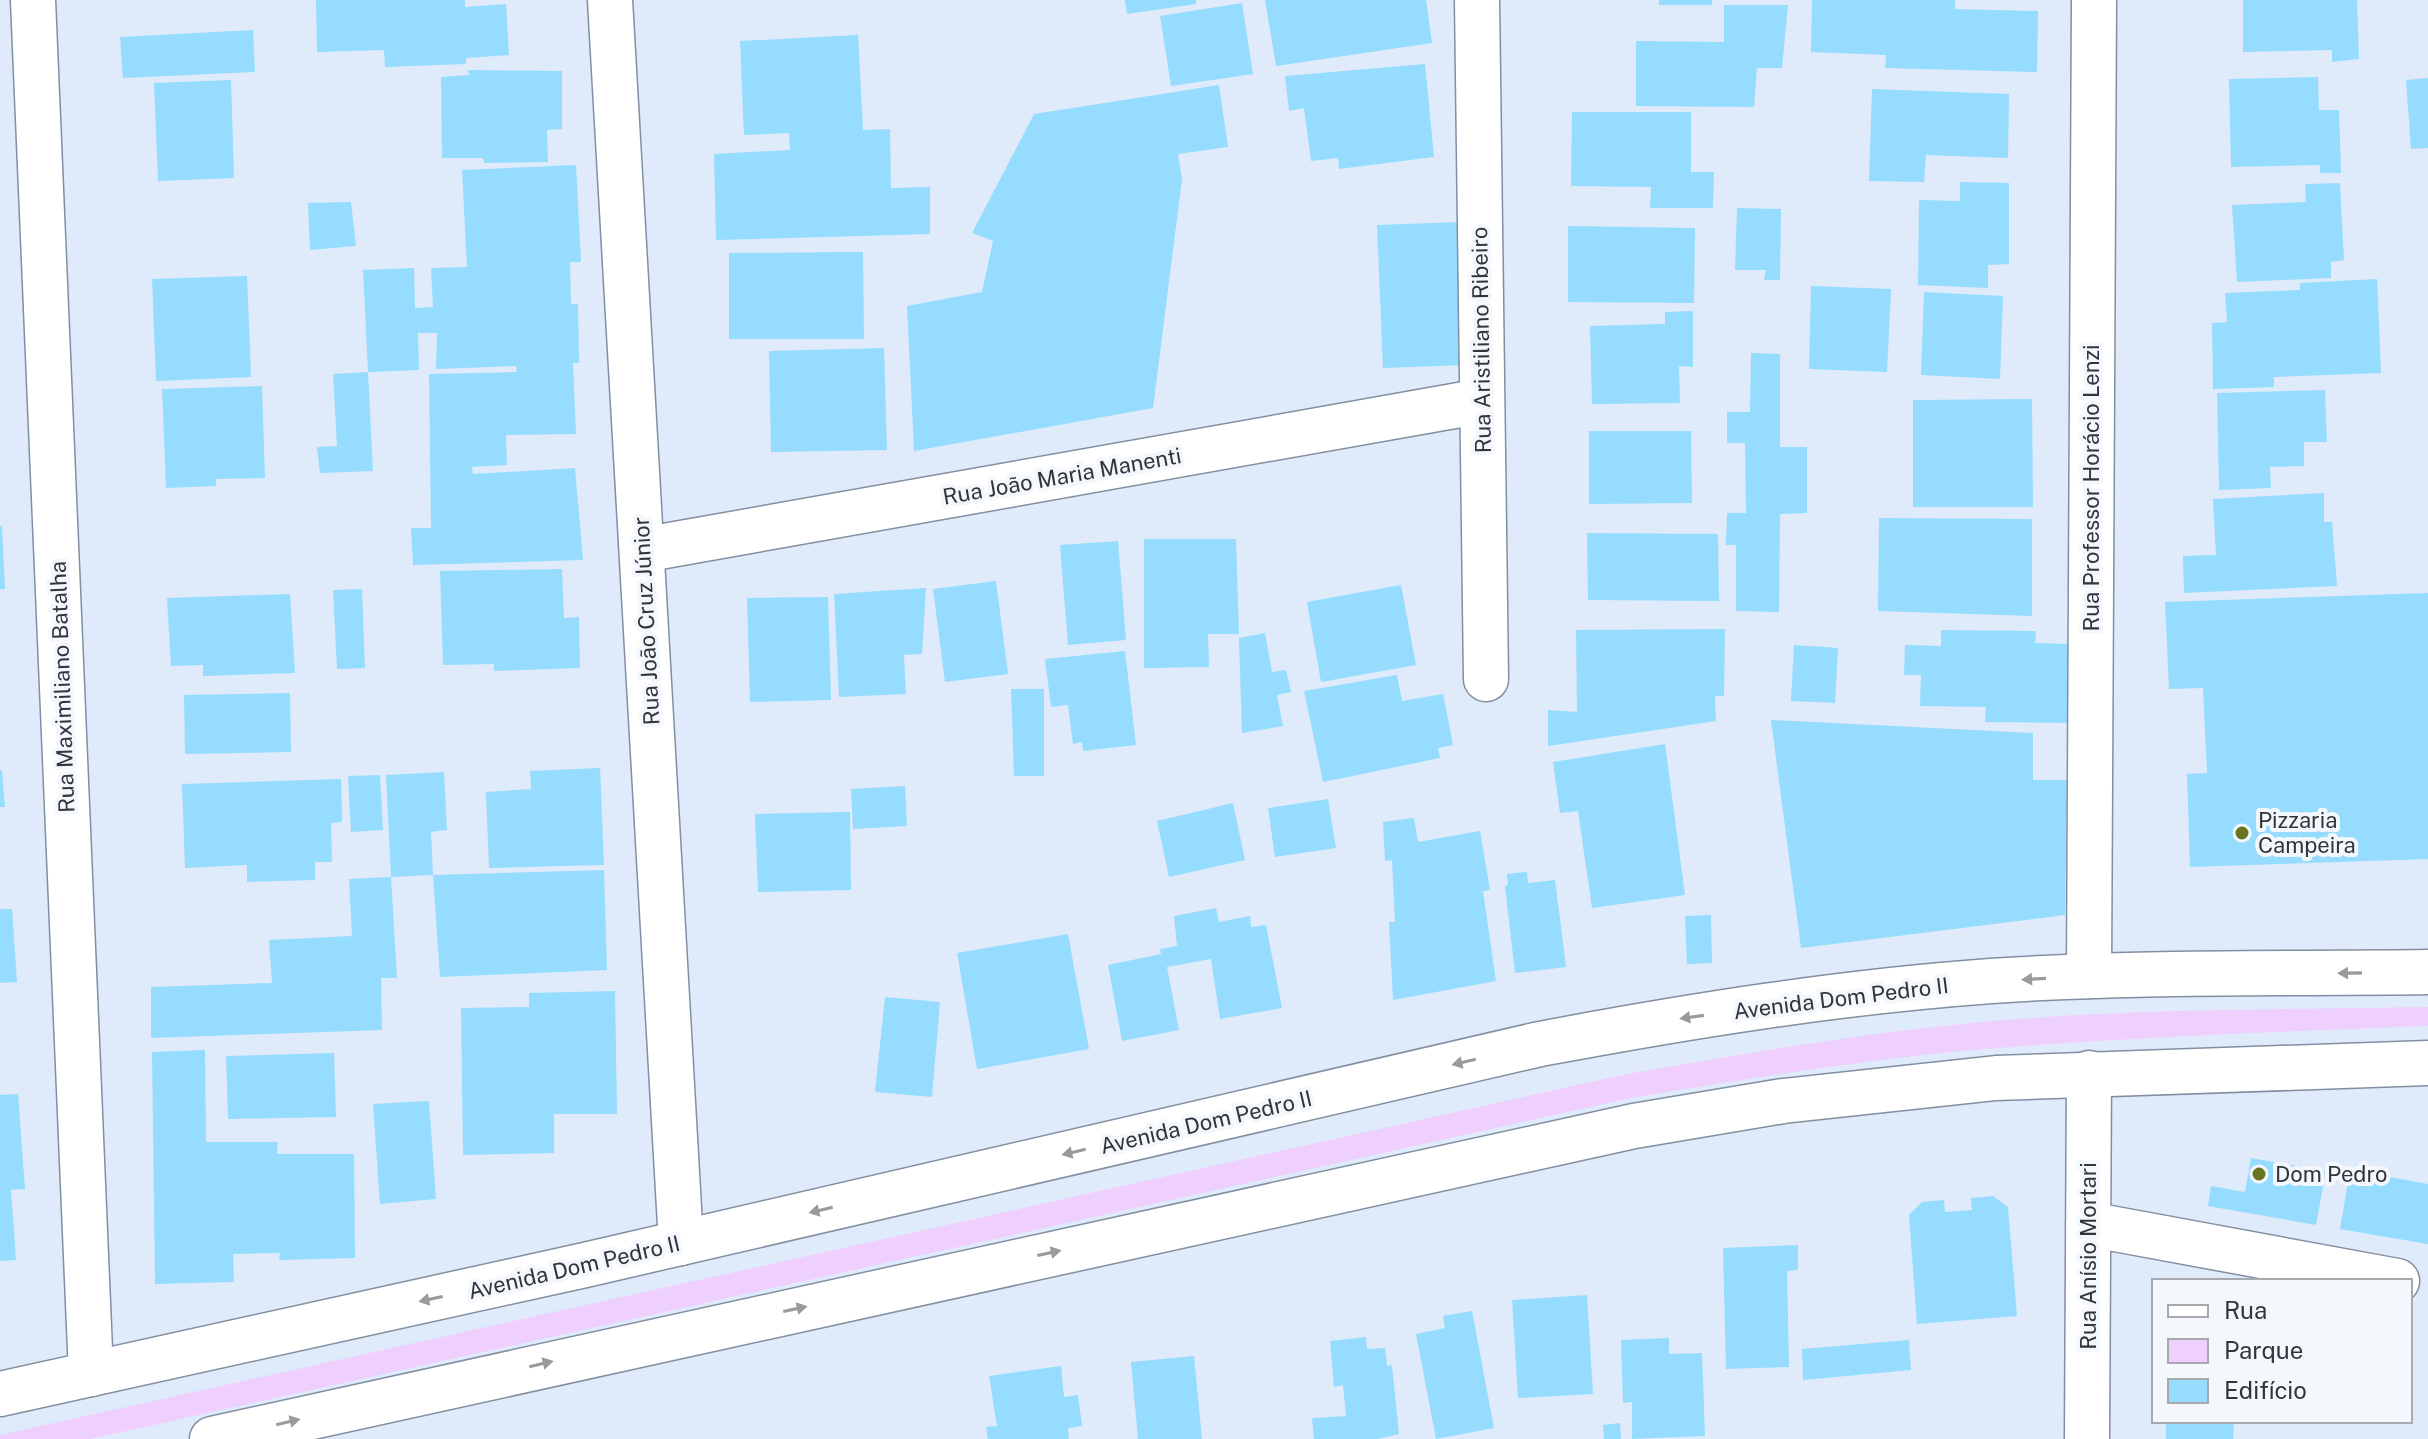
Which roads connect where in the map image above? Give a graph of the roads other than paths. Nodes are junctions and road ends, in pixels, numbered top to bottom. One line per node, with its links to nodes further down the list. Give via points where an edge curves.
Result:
1 (33, 0): 15 (street, Rua Maximiliano Batalha)
2 (610, 0): 6 (street, Rua João Cruz Júnior)
3 (1477, 0): 5 (street, Rua Aristiliano Ribeiro)
4 (2094, 0): 9 (street, Rua Professor Horácio Lenzi)
5 (1482, 401): 6 (street, Rua João Maria Manenti); 7 (street, Rua Aristiliano Ribeiro)
6 (642, 550): 13 (street, Rua João Cruz Júnior)
7 (1486, 679)
8 (2428, 972): 9 (street, Avenida Dom Pedro II, one-way to 9)
9 (2089, 976): 13 (street, Avenida Dom Pedro II, one-way to 13, via 1814,999 1569,1039)
10 (2428, 1063): 11 (street)
11 (2089, 1073): 12 (street, Rua Anísio Mortari); 17 (street, one-way to 11, via 1634,1126 1922,1084)
12 (2088, 1224): 14 (street); 18 (street, Rua Anísio Mortari)
13 (681, 1243): 15 (street, Avenida Dom Pedro II, one-way to 15)
14 (2386, 1279)
15 (91, 1374): 16 (street, Avenida Dom Pedro II)
16 (0, 1394)
17 (212, 1439)
18 (2087, 1439)

